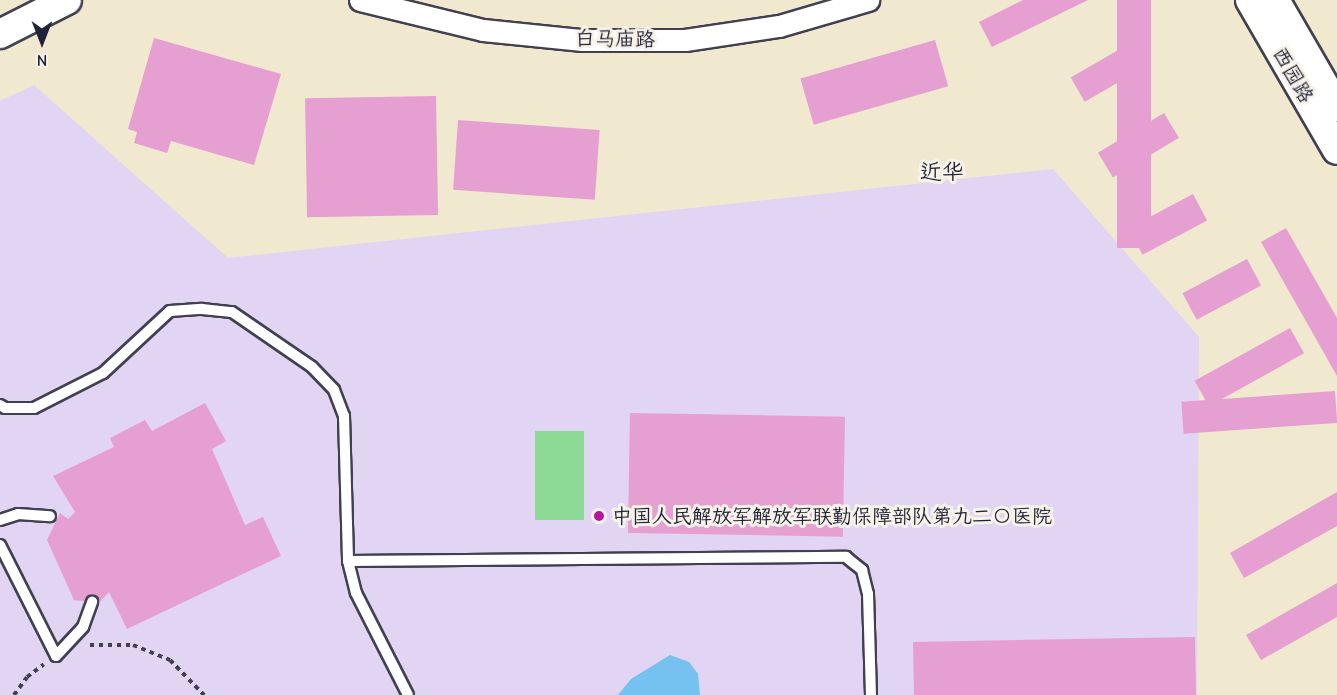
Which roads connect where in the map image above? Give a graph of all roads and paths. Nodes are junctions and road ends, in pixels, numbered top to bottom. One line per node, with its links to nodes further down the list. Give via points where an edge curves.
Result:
1 (67, 0): 6 (main road)
2 (360, 0): 3 (street, 白马庙路, via 483,30 582,40 685,40 780,26)
3 (868, 0)
4 (1250, 0): 8 (main road, 西园路)
5 (1275, 0): 7 (main road, 西园路)
6 (0, 34)
7 (1337, 107)
8 (1337, 150)
9 (0, 405): 13 (lane, via 34,408 104,373 170,311 232,312 312,367 334,390 344,416)
10 (50, 516): 11 (lane, via 18,514)
11 (0, 520)
12 (0, 545): 15 (lane)
13 (348, 561): 18 (lane, via 356,593); 19 (lane, via 846,557 862,570 868,594)
14 (92, 602): 15 (lane, via 83,627)
15 (56, 656): 16 (path, via 27,677); 17 (path, via 94,644 133,645 170,660)
16 (14, 695)
17 (204, 695)
18 (408, 695)
19 (871, 695)

